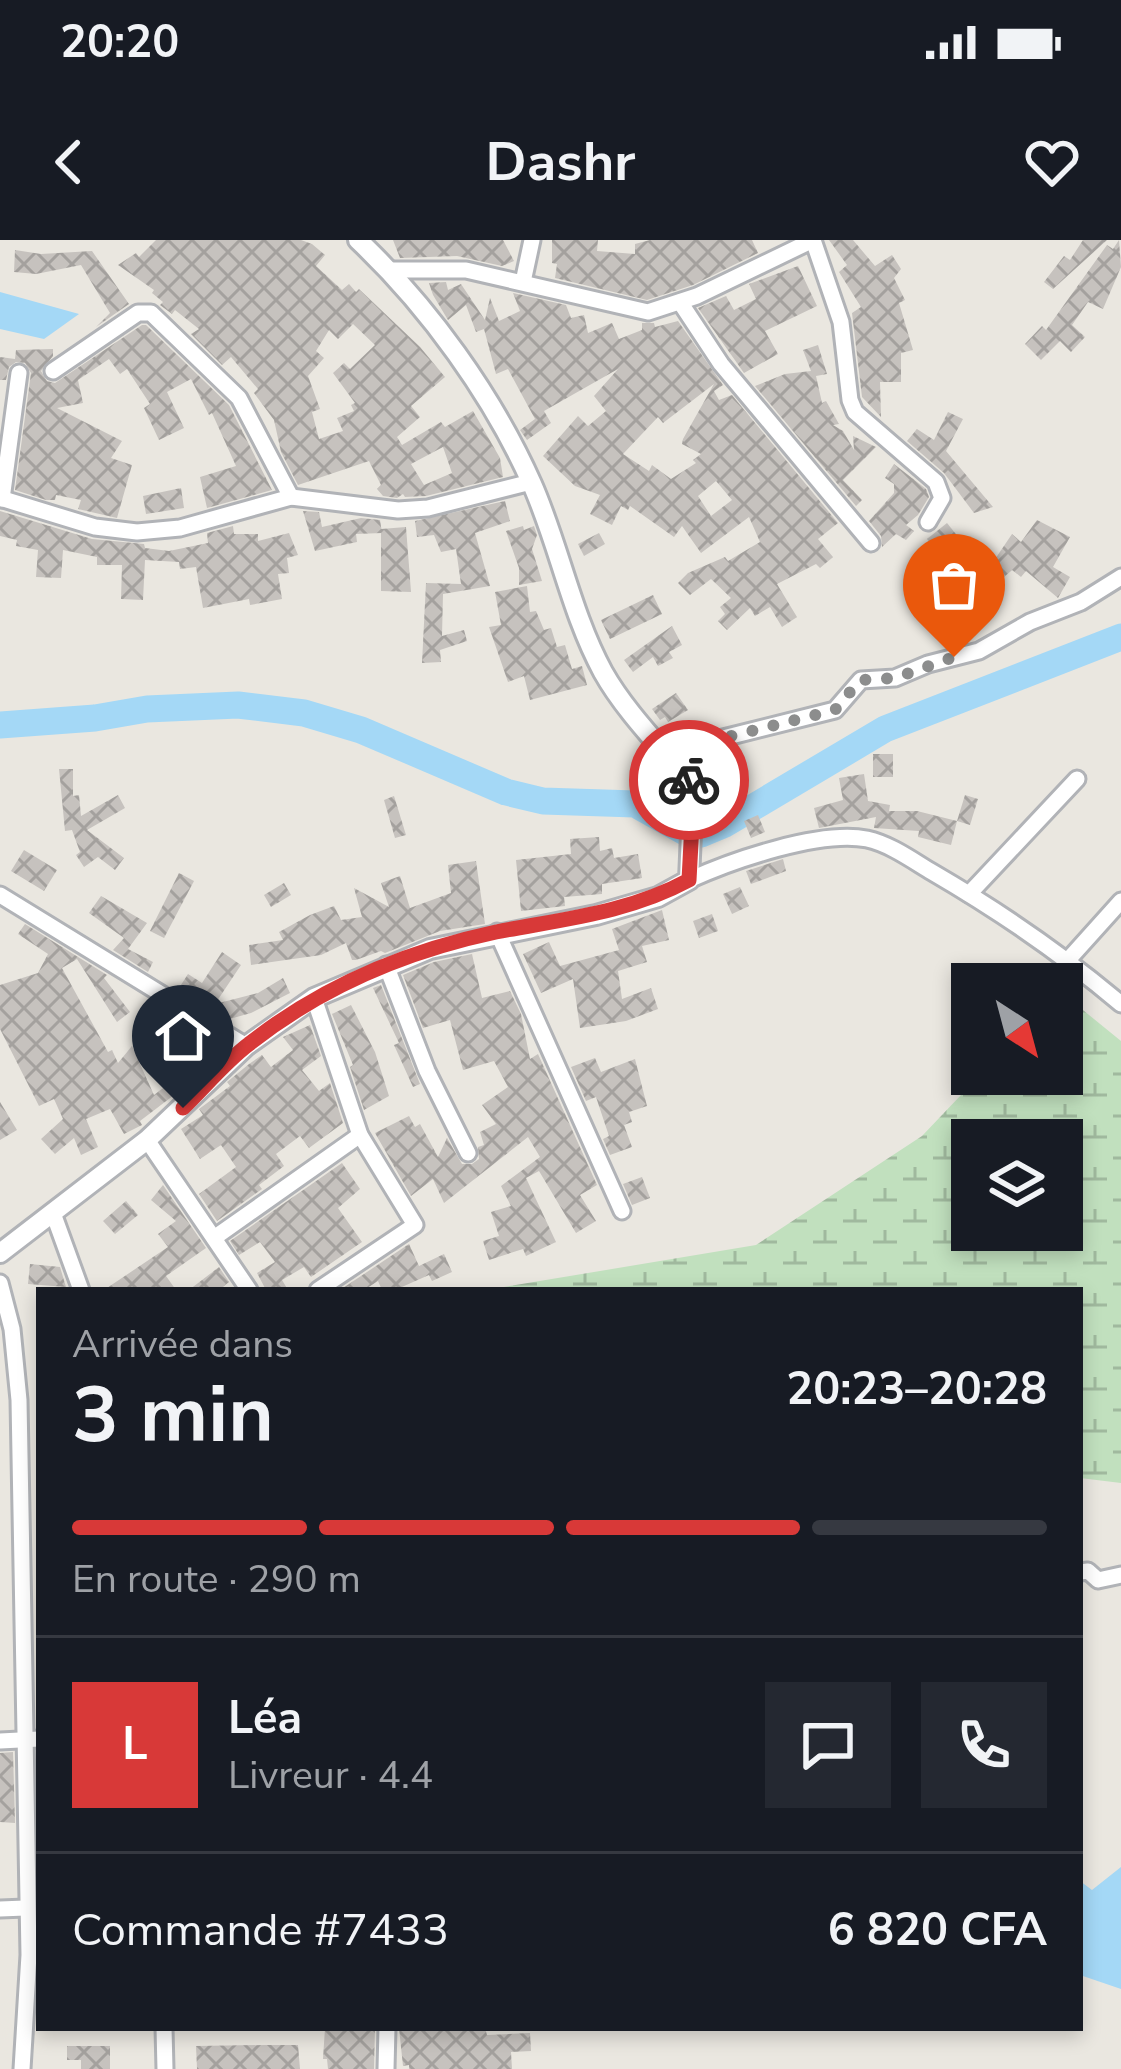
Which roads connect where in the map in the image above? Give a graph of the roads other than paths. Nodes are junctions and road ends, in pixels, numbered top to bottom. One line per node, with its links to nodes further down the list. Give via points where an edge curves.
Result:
1 (358, 240): 4 (street)
2 (532, 240): 5 (street)
3 (813, 240): 6 (street); 12 (street, via 841,322 850,400 935,482 942,498)
4 (390, 270): 5 (street, via 446,268); 9 (street, via 466,371)
5 (523, 282): 6 (street, via 634,311)
6 (680, 302): 13 (street, via 721,364)
7 (53, 370): 10 (street, via 138,313 151,313 239,398)
8 (20, 373): 11 (street)
9 (531, 482): 10 (street, via 398,510); 15 (street, via 607,678)
10 (291, 497): 11 (street, via 137,532)
11 (1, 499)
12 (928, 522)
13 (871, 543)
14 (1121, 577): 15 (street, via 979,651 895,678 860,680 835,710 723,738)
15 (674, 763): 17 (street, via 694,786)
16 (1077, 779): 18 (street)
17 (689, 880): 18 (street, via 764,852 863,838); 21 (street, via 596,915)
18 (969, 894): 22 (street)
19 (0, 895): 26 (street)
20 (1121, 901): 22 (street)
21 (497, 932): 23 (street); 30 (street)
22 (1068, 960): 25 (street)
23 (386, 965): 24 (street); 29 (street)
24 (314, 998): 26 (street); 27 (street)
25 (1121, 1004)
26 (246, 1046): 28 (street)
27 (360, 1135): 32 (street); 37 (street, via 415,1225)
28 (147, 1139): 31 (street); 32 (street)
29 (468, 1153)
30 (622, 1211)
31 (53, 1213): 33 (street); 35 (street)
32 (214, 1238): 36 (street)
33 (0, 1253)
34 (0, 1283): 40 (street, via 18,1364)
35 (80, 1287)
36 (247, 1287)
37 (322, 1287)
38 (1083, 1572): 39 (street, via 1098,1580)
39 (1121, 1575)
40 (31, 1605): 41 (street)
41 (33, 1739): 42 (street); 43 (street)
42 (0, 1741)
43 (26, 1908): 44 (street); 47 (street)
44 (0, 1909)
45 (164, 2031): 48 (street)
46 (387, 2031): 49 (street)
47 (22, 2069)
48 (165, 2069)
49 (386, 2069)

